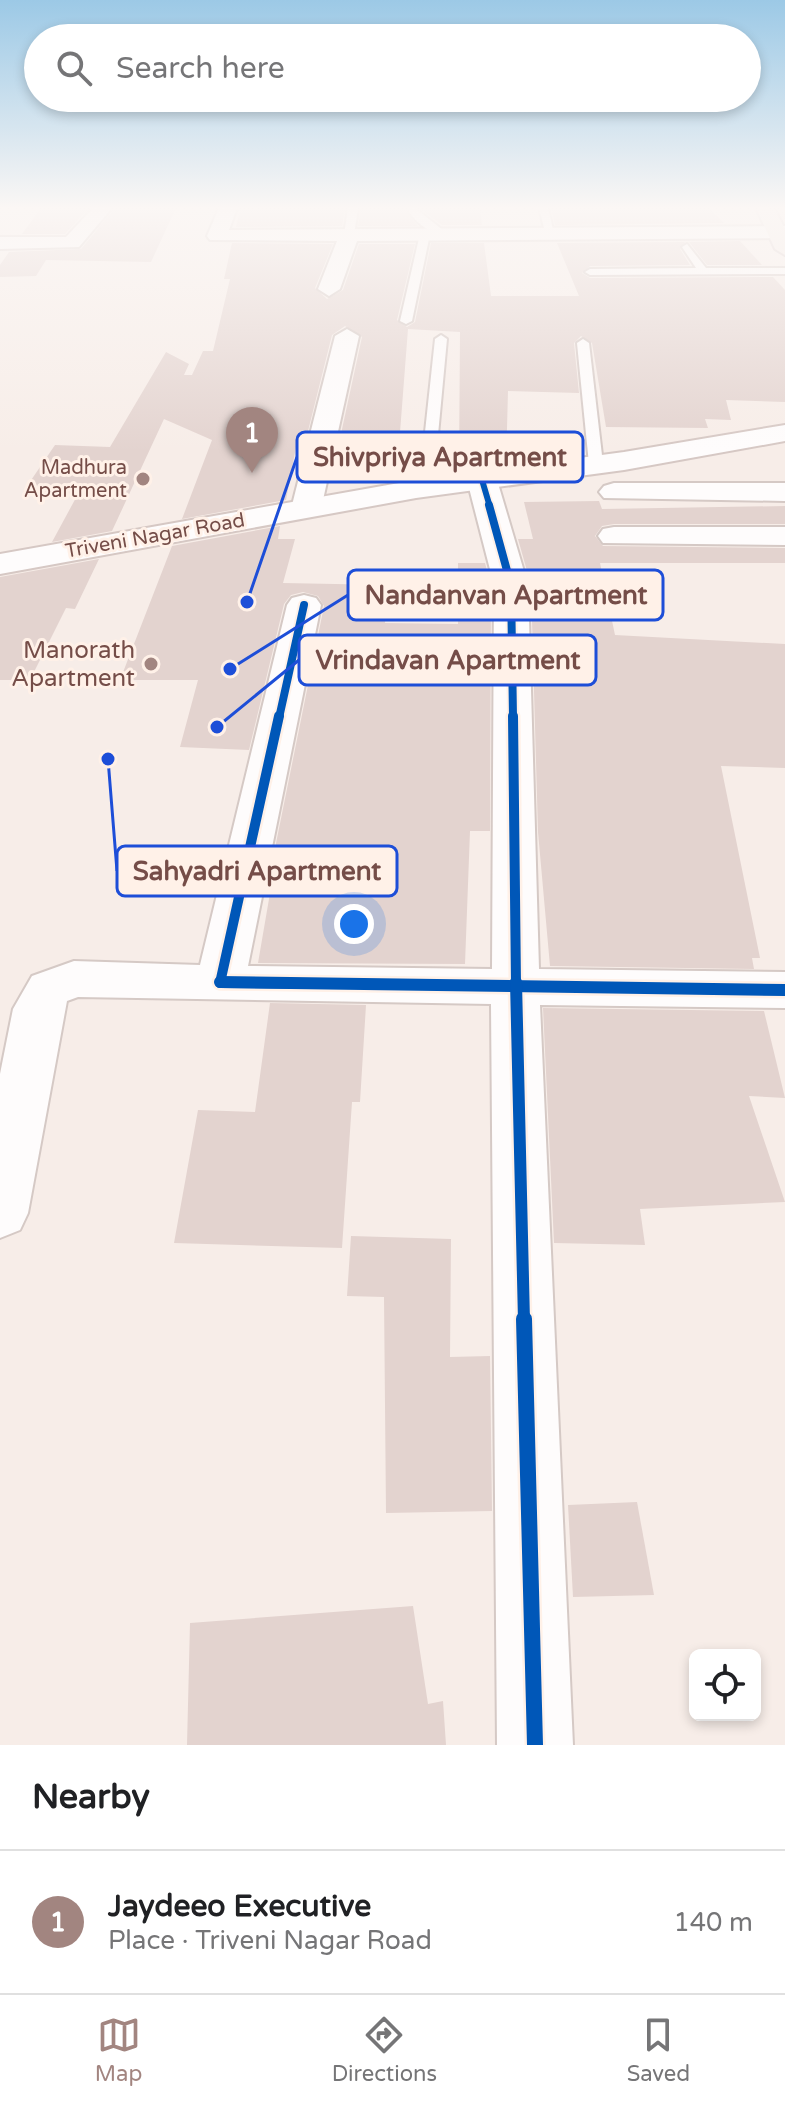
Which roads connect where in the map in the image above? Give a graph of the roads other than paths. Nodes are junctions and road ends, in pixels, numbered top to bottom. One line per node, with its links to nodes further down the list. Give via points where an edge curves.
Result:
1 (415, 289): 2 (lane)
2 (406, 321)
3 (347, 336): 12 (street)
4 (441, 339): 9 (lane)
5 (583, 343): 7 (lane)
6 (785, 433): 7 (street, Triveni Nagar Road)
7 (596, 464): 8 (street, Triveni Nagar Road)
8 (482, 480): 9 (street, Triveni Nagar Road); 18 (street, via 511,585)
9 (426, 488): 12 (street, Triveni Nagar Road)
10 (614, 492): 11 (street)
11 (785, 492)
12 (306, 509): 15 (street, Triveni Nagar Road)
13 (614, 536): 14 (street)
14 (785, 536)
15 (0, 564)
16 (304, 605): 17 (street)
17 (220, 983): 18 (street); 20 (street, via 74,979 49,989 38,1009)
18 (518, 987): 19 (street); 21 (street)
19 (785, 990)
20 (0, 1213)
21 (535, 1745)

